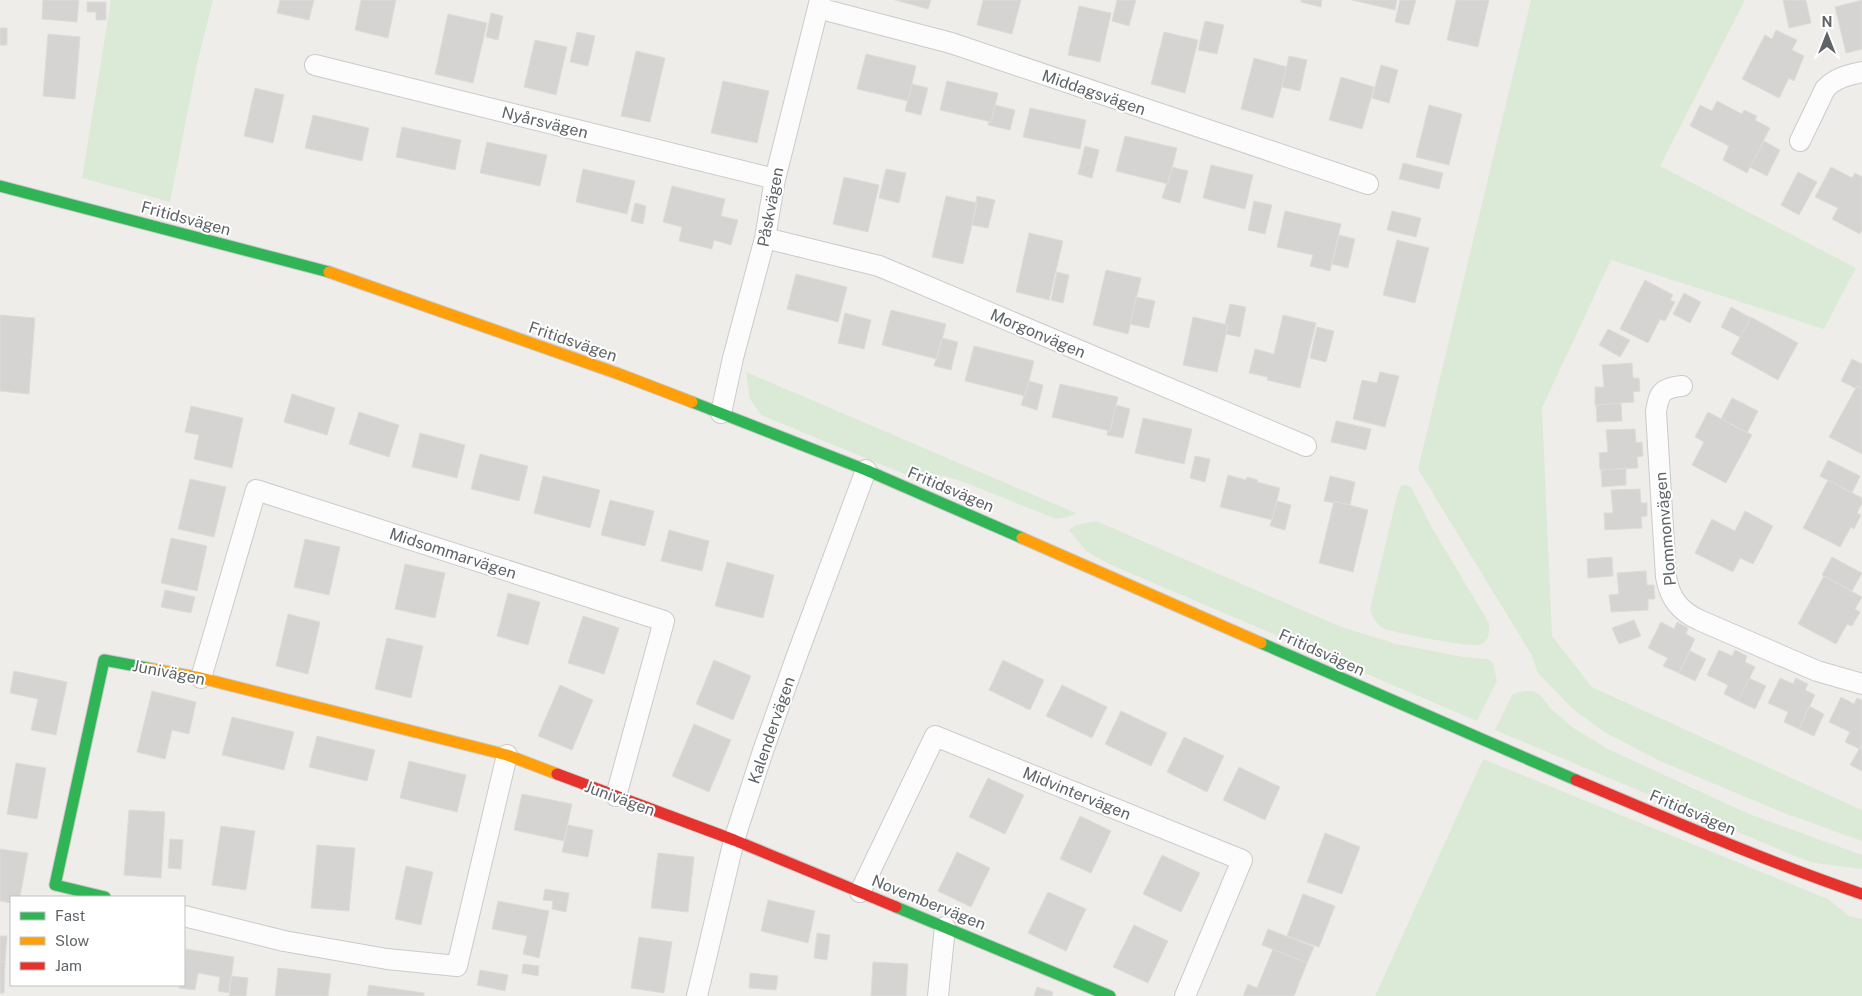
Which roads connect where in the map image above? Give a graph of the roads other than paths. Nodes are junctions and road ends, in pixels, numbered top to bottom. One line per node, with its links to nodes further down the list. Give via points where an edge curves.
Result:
1 (819, 4): 5 (street, Påskvägen); 6 (street, Middagsvägen, via 951,43)
2 (315, 65): 5 (street, Nyårsvägen)
3 (1862, 72): 4 (street, via 1837,80 1825,89)
4 (1800, 141)
5 (775, 179): 8 (street, Påskvägen)
6 (1368, 184)
7 (0, 186): 10 (street, Fritidsvägen, via 322,270)
8 (765, 238): 10 (street, Påskvägen); 11 (street, Morgonvägen, via 879,266)
9 (1682, 386): 14 (street, Plommonvägen, via 1662,391 1656,412 1666,577 1676,604 1686,614 1817,671)
10 (721, 413): 12 (street, Fritidsvägen)
11 (1306, 446)
12 (866, 470): 17 (street, Kalendervägen, via 786,686); 19 (street, Fritidsvägen, via 1724,843)
13 (201, 678): 15 (street, Junivägen); 16 (street, Midsommarvägen, via 256,490 664,621); 20 (street, Junivägen, via 104,660 54,885)
14 (1862, 684)
15 (507, 755): 16 (street, Junivägen); 21 (street, via 457,966 388,959 284,941)
16 (616, 796): 17 (street, Junivägen)
17 (734, 840): 18 (street, Novembervägen); 23 (street, Kalendervägen)
18 (860, 892): 22 (street, Novembervägen); 26 (street, Midvintervägen, via 935,736 1242,860)
19 (1862, 894)
20 (101, 896)
21 (185, 916)
22 (945, 927): 24 (street); 25 (street, Novembervägen)
23 (697, 996)
24 (938, 996)
25 (1110, 996)
26 (1185, 996)

